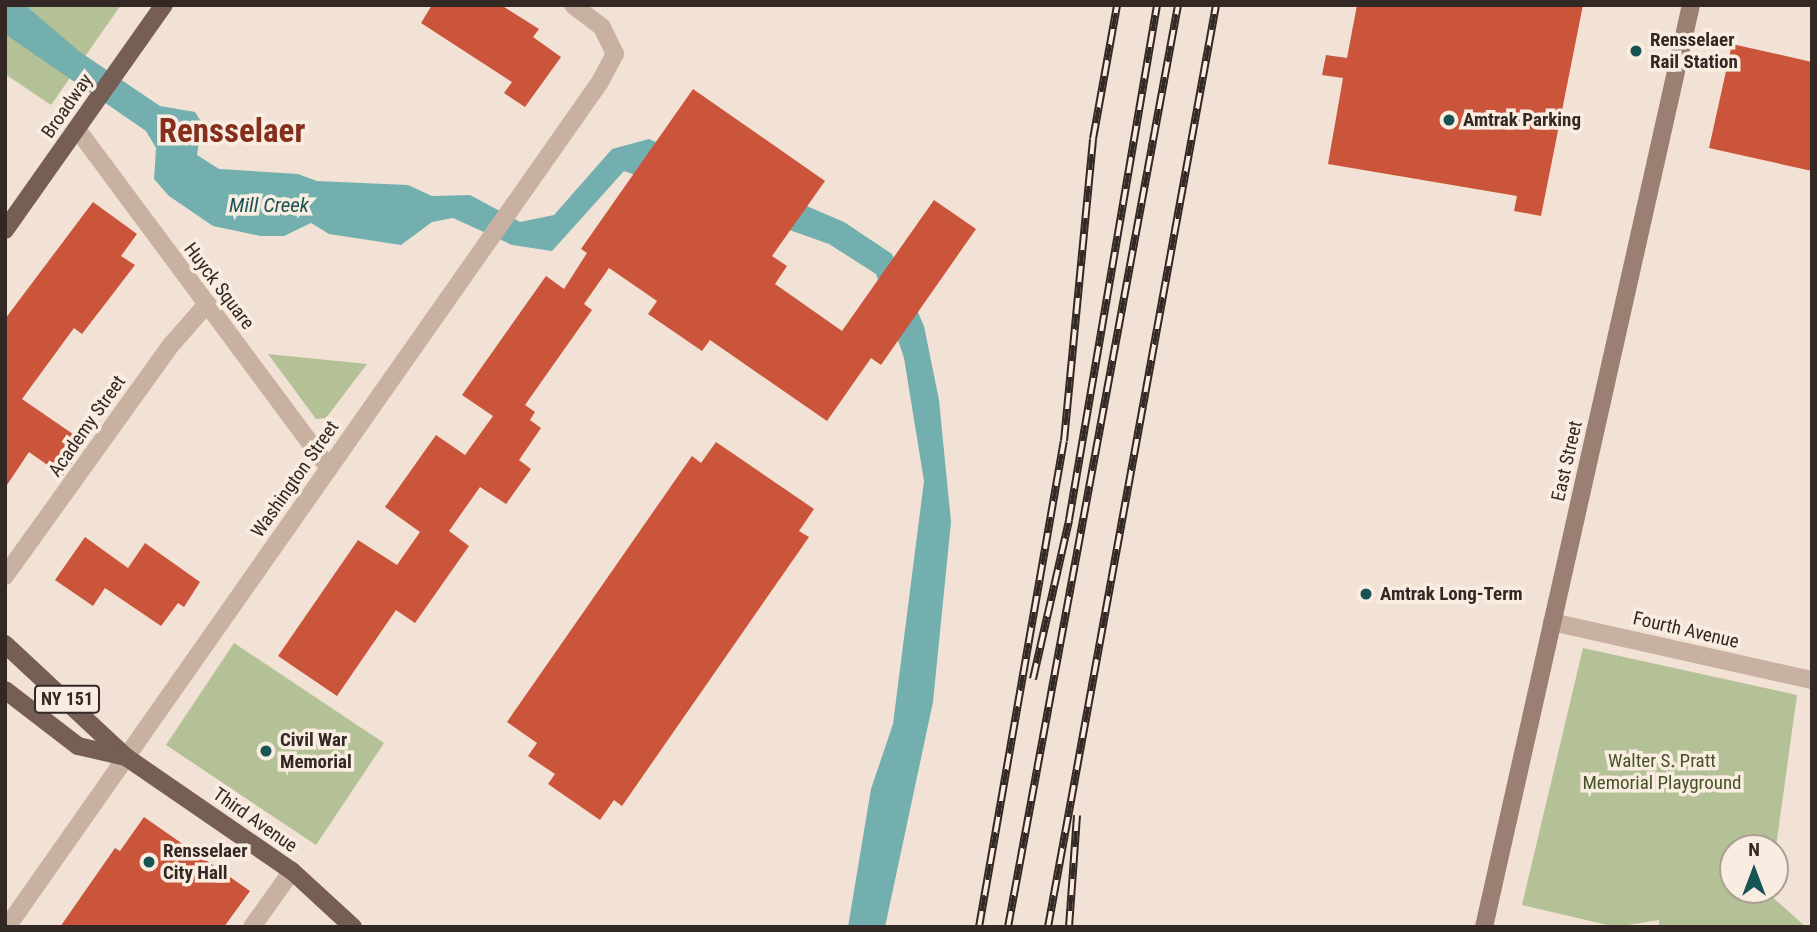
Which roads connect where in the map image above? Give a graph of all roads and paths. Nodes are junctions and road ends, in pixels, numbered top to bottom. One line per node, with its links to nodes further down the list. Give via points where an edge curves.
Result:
1 (164, 5): 4 (main road, Broadway)
2 (573, 5): 7 (street, Washington Street, via 602,27 615,54)
3 (1690, 5): 9 (street, East Street)
4 (79, 126): 5 (main road, Broadway); 6 (street, Huyck Square)
5 (5, 230)
6 (207, 304): 7 (street, Huyck Square); 8 (street, Academy Street, via 171,345)
7 (328, 467): 13 (street, Washington Street)
8 (5, 576)
9 (1552, 622): 11 (street, Fourth Avenue); 18 (street, East Street)
10 (5, 643): 13 (main road, Third Avenue / NY 151)
11 (1812, 680)
12 (5, 690): 13 (main road, Third Avenue / NY 151, via 78,746)
13 (125, 757): 14 (main road, Third Avenue / NY 151); 15 (street, Washington Street)
14 (292, 871): 16 (street); 17 (main road, Third Avenue / NY 151)
15 (6, 927)
16 (252, 927)
17 (353, 927)
18 (1484, 927)

